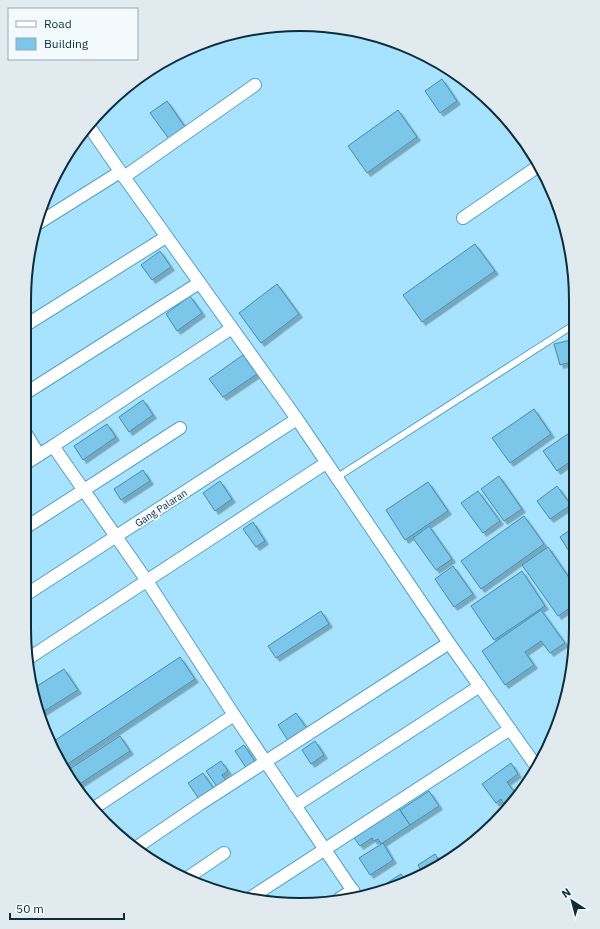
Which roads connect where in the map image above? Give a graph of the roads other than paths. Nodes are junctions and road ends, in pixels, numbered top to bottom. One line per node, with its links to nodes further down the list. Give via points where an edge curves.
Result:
1 (255, 85): 4 (street)
2 (92, 130): 4 (street)
3 (535, 169): 5 (street)
4 (122, 174): 6 (street); 7 (street)
5 (463, 218)
6 (43, 220)
7 (166, 237): 8 (street); 9 (street)
8 (199, 283): 10 (street); 12 (street)
9 (31, 322)
10 (232, 328): 13 (street); 16 (street)
11 (569, 328): 20 (lane)
12 (31, 390)
13 (297, 419): 19 (street); 23 (street, Gang Palaran)
14 (180, 428): 21 (street)
15 (31, 442): 17 (street)
16 (53, 446): 17 (street); 21 (street)
17 (39, 455): 18 (street)
18 (31, 460)
19 (326, 463): 20 (street); 24 (street)
20 (336, 478): 26 (street)
21 (84, 490): 22 (street); 23 (street)
22 (31, 524)
23 (116, 537): 24 (street); 25 (street, Gang Palaran)
24 (147, 581): 27 (street); 29 (street)
25 (31, 592)
26 (449, 643): 28 (street); 31 (street)
27 (33, 656)
28 (480, 686): 30 (street); 34 (street)
29 (234, 715): 31 (street); 33 (street)
30 (510, 729): 32 (street); 36 (street)
31 (266, 762): 34 (street); 35 (street)
32 (534, 763)
33 (98, 806)
34 (295, 806): 36 (street)
35 (140, 845)
36 (324, 849): 39 (street); 40 (street)
37 (224, 853): 38 (street)
38 (191, 875)
39 (355, 893)
40 (256, 894)

